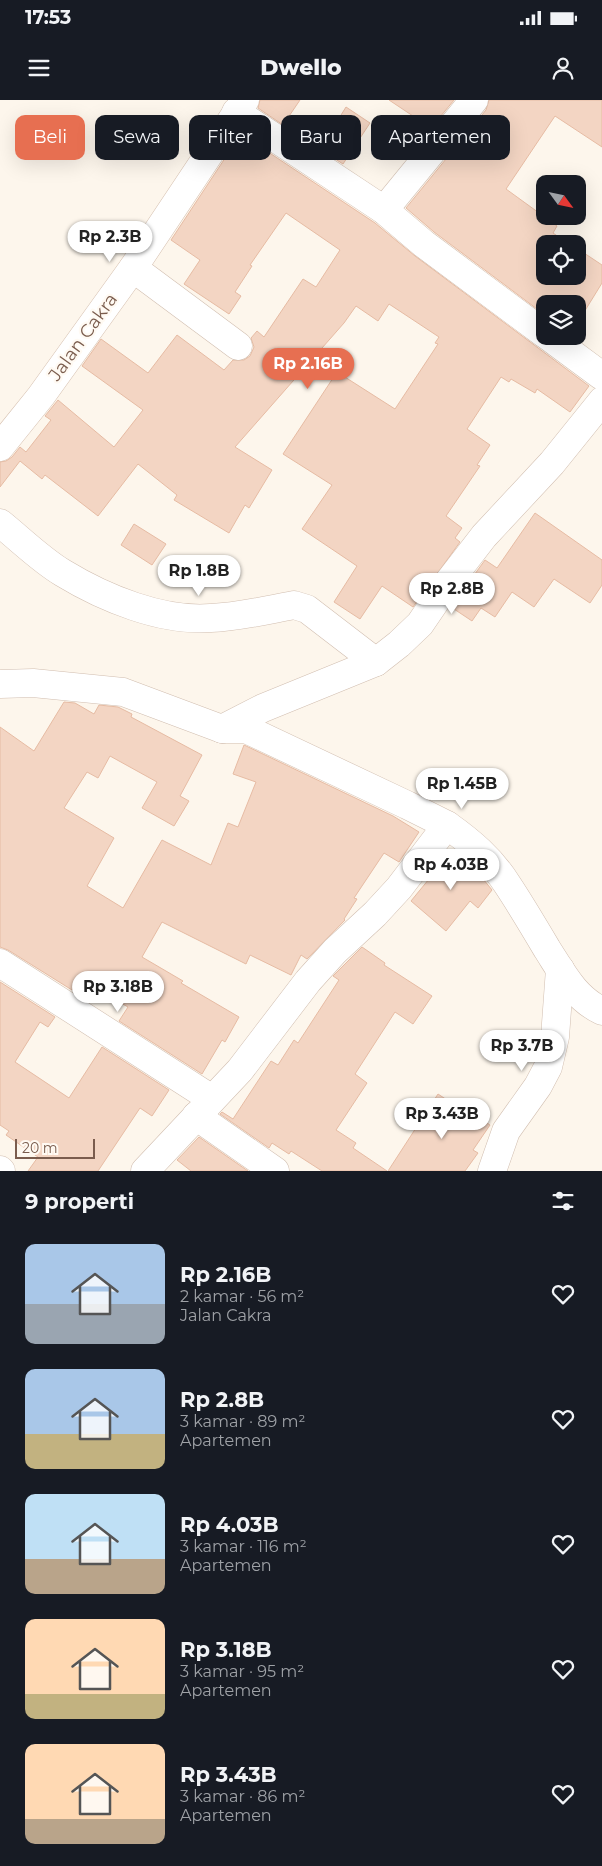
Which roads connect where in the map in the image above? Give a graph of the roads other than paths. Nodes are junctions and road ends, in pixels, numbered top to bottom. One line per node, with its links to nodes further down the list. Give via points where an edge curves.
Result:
1 (474, 100): 3 (street)
2 (241, 106): 3 (street); 4 (street, Jalan Cakra)
3 (384, 210): 5 (street)
4 (133, 268): 7 (street); 10 (street, Jalan Cakra)
5 (536, 327)
6 (560, 345): 8 (street)
7 (238, 346)
8 (602, 376)
9 (602, 401): 12 (street, via 552,463 484,536 420,624)
10 (0, 447)
11 (0, 523): 12 (street, via 61,572 103,595 151,611 210,619 294,605 307,609)
12 (376, 662): 14 (street, via 263,708)
13 (0, 684): 14 (street, via 33,683 123,692)
14 (222, 729): 15 (street, via 246,729)
15 (447, 826): 17 (street, via 472,842 506,882); 19 (street, via 399,888 308,981 240,1070)
16 (0, 963): 19 (street)
17 (560, 969): 18 (street, via 570,986); 22 (street, via 555,1037 548,1067 506,1131)
18 (600, 1010)
19 (204, 1107): 20 (street); 21 (street)
20 (145, 1171)
21 (275, 1171)
22 (492, 1171)

